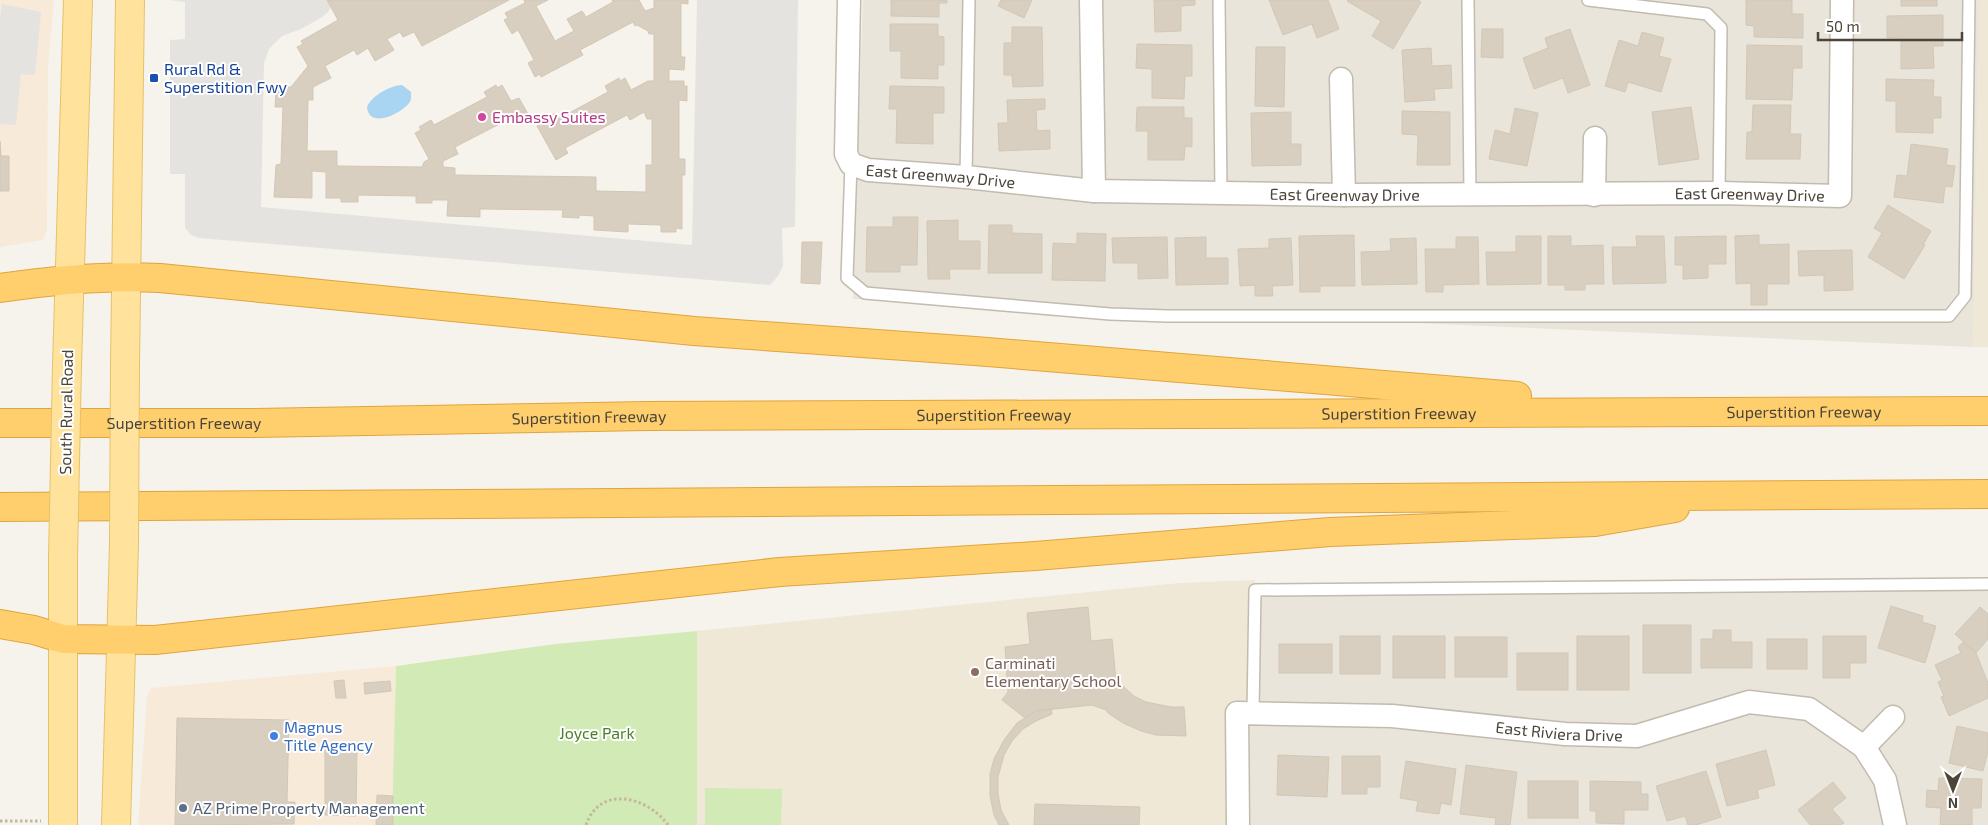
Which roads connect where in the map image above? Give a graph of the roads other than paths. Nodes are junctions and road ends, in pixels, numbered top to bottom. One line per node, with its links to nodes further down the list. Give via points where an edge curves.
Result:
1 (78, 0): 22 (main road, South Rural Road)
2 (130, 0): 21 (main road)
3 (849, 0): 13 (street, via 846,154)
4 (969, 0): 14 (lane)
5 (1091, 0): 15 (street)
6 (1218, 0): 17 (lane)
7 (1468, 0): 19 (lane)
8 (1588, 0): 16 (lane, via 1707,14 1721,28)
9 (1842, 0): 16 (street, East Greenway Drive, via 1840,196)
10 (1970, 0): 13 (lane, via 1965,296 1949,316 1166,316 865,293 847,278)
11 (1342, 79): 18 (street)
12 (1595, 138): 20 (street)
13 (851, 164): 14 (street, East Greenway Drive, via 868,170)
14 (966, 177): 15 (street, East Greenway Drive)
15 (1094, 191): 17 (street, East Greenway Drive)
16 (1719, 193): 20 (street, East Greenway Drive)
17 (1221, 194): 18 (street, East Greenway Drive)
18 (1344, 195): 19 (street, East Greenway Drive)
19 (1470, 195): 20 (street, East Greenway Drive)
20 (1594, 195)
21 (127, 276): 22 (highway); 24 (highway, via 694,331); 33 (main road, bridge)
22 (69, 280): 23 (highway); 32 (main road, South Rural Road, bridge)
23 (0, 288)
24 (1700, 411): 25 (highway, Superstition Freeway); 26 (highway, Superstition Freeway)
25 (1988, 411)
26 (0, 423)
27 (1988, 494): 28 (highway)
28 (1752, 495): 29 (highway); 33 (highway, via 1595,522 1330,532 1035,556 780,572 165,639)
29 (0, 507)
30 (1988, 584): 34 (lane, via 1255,590)
31 (0, 624): 32 (highway, via 34,630)
32 (63, 640): 33 (highway); 37 (main road, South Rural Road)
33 (121, 640): 38 (main road)
34 (1245, 713): 36 (street, East Riviera Drive, via 1392,716 1566,734 1637,736 1749,702 1809,709); 39 (street)
35 (1894, 717): 36 (street)
36 (1864, 747): 40 (street, via 1885,780)
37 (55, 823)
38 (116, 825)
39 (1238, 825)
40 (1894, 825)

